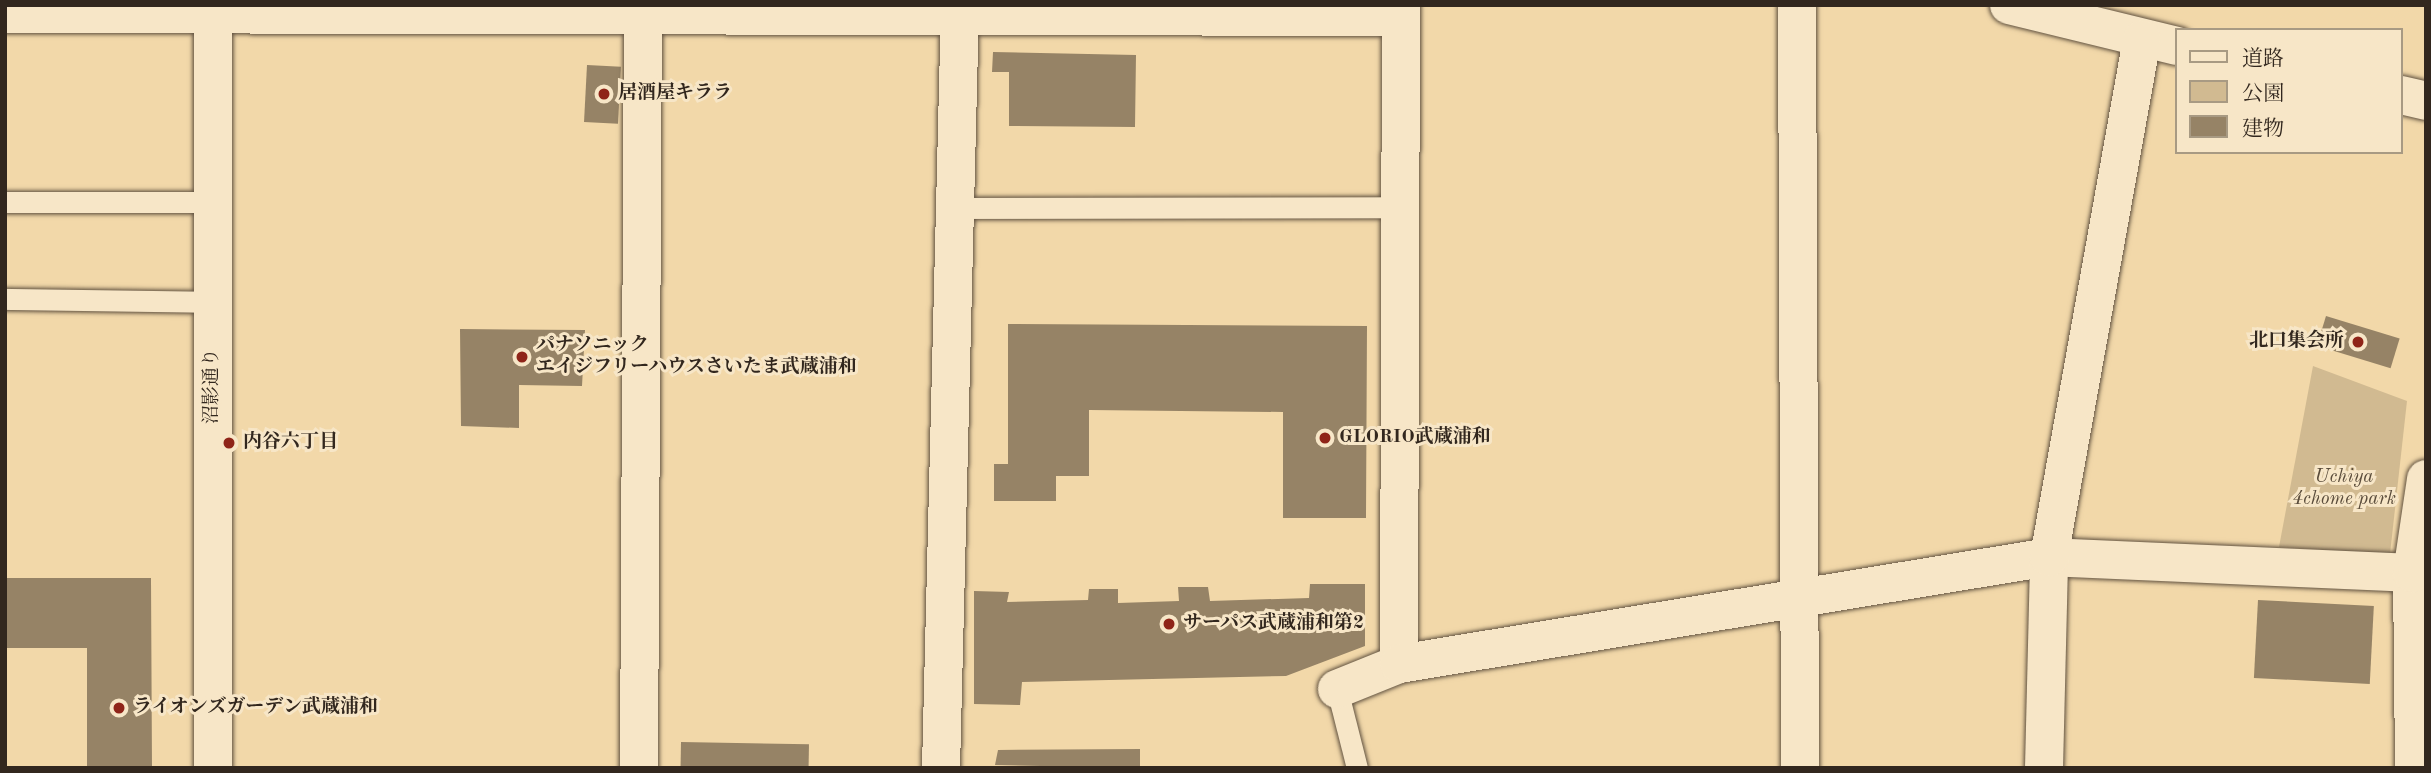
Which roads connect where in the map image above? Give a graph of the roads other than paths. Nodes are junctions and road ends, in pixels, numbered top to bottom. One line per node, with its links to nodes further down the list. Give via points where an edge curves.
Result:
1 (1797, 5): 20 (street)
2 (2009, 5): 8 (street)
3 (213, 10): 4 (street); 7 (street); 12 (street, 沼影通り)
4 (643, 10): 5 (street); 24 (street)
5 (960, 11): 6 (street); 14 (street)
6 (1401, 11): 13 (street)
7 (5, 13)
8 (2160, 42): 18 (street)
9 (2403, 95): 10 (street)
10 (2426, 101)
11 (5, 202): 12 (lane)
12 (213, 202): 16 (street, 沼影通り)
13 (1401, 207): 14 (lane); 21 (street)
14 (955, 208): 25 (street)
15 (5, 299): 16 (lane)
16 (213, 302): 23 (street, 沼影通り)
17 (2426, 480): 19 (street)
18 (2049, 556): 19 (street); 20 (street); 28 (street)
19 (2412, 573): 29 (street)
20 (1802, 597): 21 (street); 27 (street)
21 (1399, 664): 22 (street)
22 (1337, 689): 26 (lane)
23 (213, 768)
24 (639, 768)
25 (941, 768)
26 (1357, 768)
27 (1800, 768)
28 (2044, 768)
29 (2414, 768)

